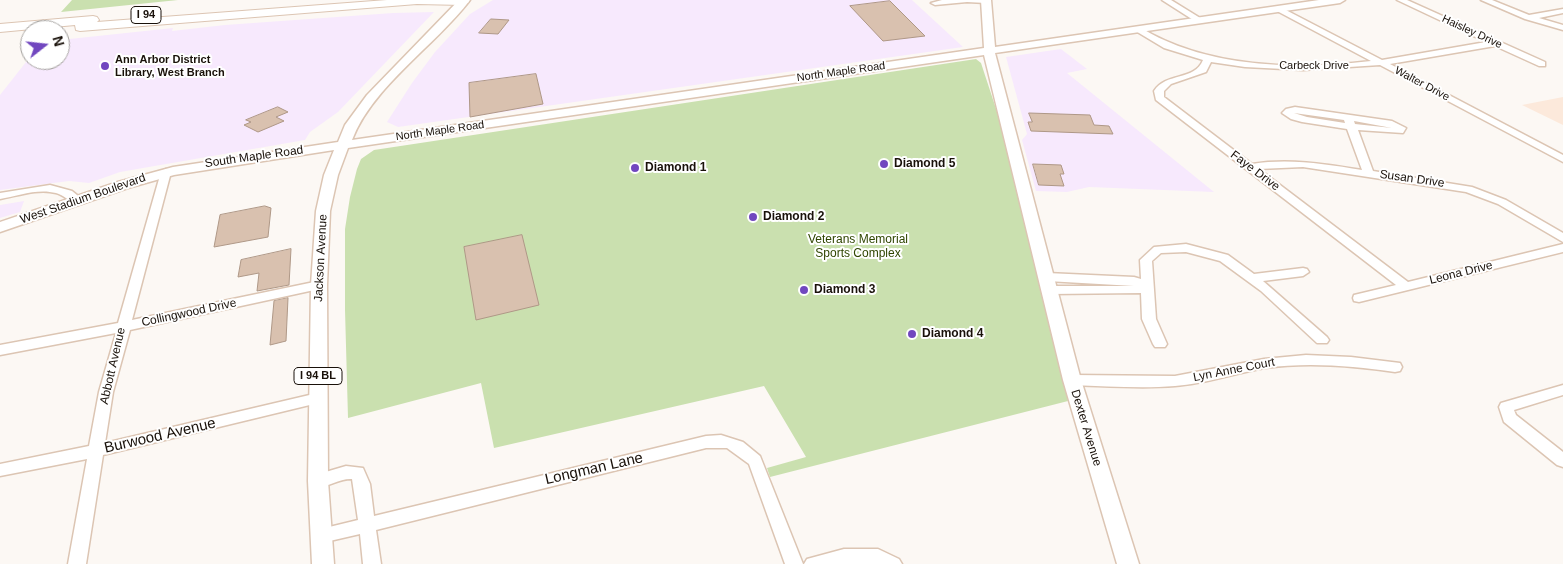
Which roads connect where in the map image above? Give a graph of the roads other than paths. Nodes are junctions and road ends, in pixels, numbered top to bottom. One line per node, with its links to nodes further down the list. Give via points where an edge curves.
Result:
1 (291, 0): 15 (highway, I 94)
2 (339, 0): 14 (highway, I 94)
3 (1166, 0): 13 (street)
4 (1340, 0): 10 (main road, North Maple Road)
5 (1401, 0): 21 (street, Haisley Drive)
6 (1485, 0): 12 (street)
7 (986, 1): 9 (street); 22 (main road)
8 (465, 4): 14 (highway, via 418,1); 27 (main road, Jackson Avenue / I 94 BL, via 371,98 351,125)
9 (935, 4)
10 (1280, 9): 13 (main road, North Maple Road); 24 (street, Walter Drive)
11 (1563, 11): 12 (street)
12 (1528, 17): 17 (street)
13 (1201, 21): 18 (main road, North Maple Road)
14 (80, 27): 16 (highway, I 94)
15 (0, 28)
16 (70, 28)
17 (1563, 28)
18 (1138, 30): 22 (main road, North Maple Road); 23 (street, Carbeck Drive, via 1172,49)
19 (20, 33): 20 (highway)
20 (0, 34)
21 (1495, 43): 24 (street, Carbeck Drive); 25 (street, Haisley Drive)
22 (990, 51): 27 (main road, North Maple Road); 39 (main road, Dexter Avenue)
23 (1208, 59): 24 (street, Carbeck Drive, via 1302,67); 29 (street, Faye Drive, via 1204,69 1196,74 1165,83 1160,87 1159,98)
24 (1381, 62): 28 (street, Walter Drive)
25 (1542, 64)
26 (1350, 122): 26 (street, via 1295,110 1287,113 1298,118); 31 (street)
27 (342, 145): 30 (main road, South Maple Road); 40 (main road, Jackson Avenue / I 94 BL, via 323,210)
28 (1563, 159)
29 (1250, 167): 31 (street, Susan Drive, via 1303,164); 41 (street, Faye Drive)
30 (166, 172): 33 (main road, West Stadium Boulevard); 44 (street, Abbott Avenue)
31 (1368, 173): 35 (street, Susan Drive, via 1468,188 1502,202)
32 (0, 196): 33 (street, via 52,194)
33 (70, 202): 34 (main road, West Stadium Boulevard)
34 (0, 227)
35 (1563, 238)
36 (1563, 248): 41 (street, Leona Drive)
37 (1303, 272): 38 (street)
38 (1250, 278): 42 (street, via 1224,258 1186,248 1158,250 1146,260); 45 (street)
39 (1048, 283): 42 (street, via 1136,290); 49 (main road, Dexter Avenue)
40 (319, 285): 44 (street, Collingwood Drive); 51 (main road, Jackson Avenue / I 94 BL)
41 (1407, 286): 43 (street, Leona Drive)
42 (1147, 287): 46 (street, via 1149,319)
43 (1358, 298)
44 (122, 327): 47 (street, Collingwood Drive); 52 (street, Abbott Avenue)
45 (1322, 340)
46 (1160, 344)
47 (0, 350)
48 (1395, 367): 49 (street, Lyn Anne Court, via 1357,361 1312,360 1275,362 1175,381)
49 (1072, 380): 64 (main road, Dexter Avenue)
50 (1563, 390): 53 (street, via 1506,407 1509,418)
51 (318, 398): 52 (street, Burwood Avenue); 55 (main road, Jackson Avenue / I 94 BL)
52 (96, 451): 54 (street, Burwood Avenue); 58 (street, Abbott Avenue)
53 (1563, 461)
54 (0, 470)
55 (318, 480): 56 (street, via 346,472 357,473 362,484); 57 (main road, Jackson Avenue / I 94 BL)
56 (366, 523): 57 (street, Longman Lane); 60 (street); 61 (street, Longman Lane, via 724,440 741,447 755,460)
57 (321, 536): 59 (main road, Jackson Avenue / I 94 BL)
58 (77, 564)
59 (323, 564)
60 (372, 564)
61 (794, 564)
62 (814, 564): 63 (street, via 844,557 878,557)
63 (893, 564)
64 (1128, 564)

